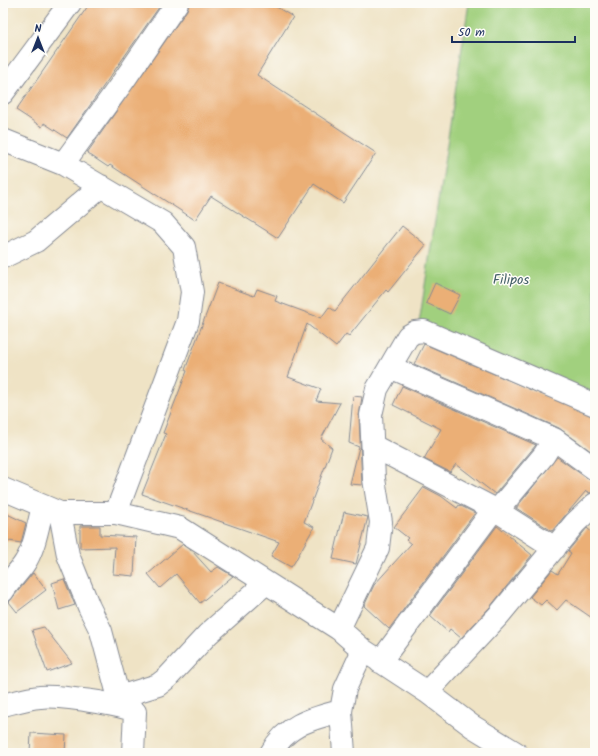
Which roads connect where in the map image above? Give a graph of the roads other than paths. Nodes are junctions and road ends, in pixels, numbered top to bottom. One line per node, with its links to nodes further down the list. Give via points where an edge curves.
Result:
1 (70, 3): 3 (street)
2 (177, 3): 5 (street)
3 (3, 93)
4 (3, 140): 5 (street)
5 (63, 164): 6 (street)
6 (101, 186): 7 (street, via 36,241); 17 (street, via 163,223 184,247 192,292 188,321)
7 (3, 257)
8 (390, 367): 9 (street, via 408,336 424,331); 10 (street); 11 (street, via 376,389 371,415)
9 (595, 405)
10 (554, 439): 12 (street); 16 (street, via 544,455)
11 (373, 446): 16 (street); 21 (street, via 374,479 381,522 378,548)
12 (595, 469)
13 (3, 489): 15 (street)
14 (595, 504): 18 (street, via 575,523)
15 (52, 510): 17 (street); 20 (street, via 24,564); 24 (street, via 89,607 101,631)
16 (495, 510): 18 (street); 22 (street)
17 (116, 513): 19 (street, via 180,528)
18 (555, 548): 23 (street, via 500,615)
19 (266, 583): 21 (street); 24 (street, via 208,634 168,678)
20 (3, 591)
21 (339, 629): 22 (street)
22 (372, 656): 23 (street); 26 (street, via 345,689)
23 (427, 692): 30 (street, via 472,726)
24 (120, 702): 25 (street, via 39,697); 27 (street, via 135,712)
25 (3, 705)
26 (341, 711): 28 (street, via 305,720 291,730); 29 (street)
27 (133, 753)
28 (271, 753)
29 (344, 753)
30 (516, 753)

